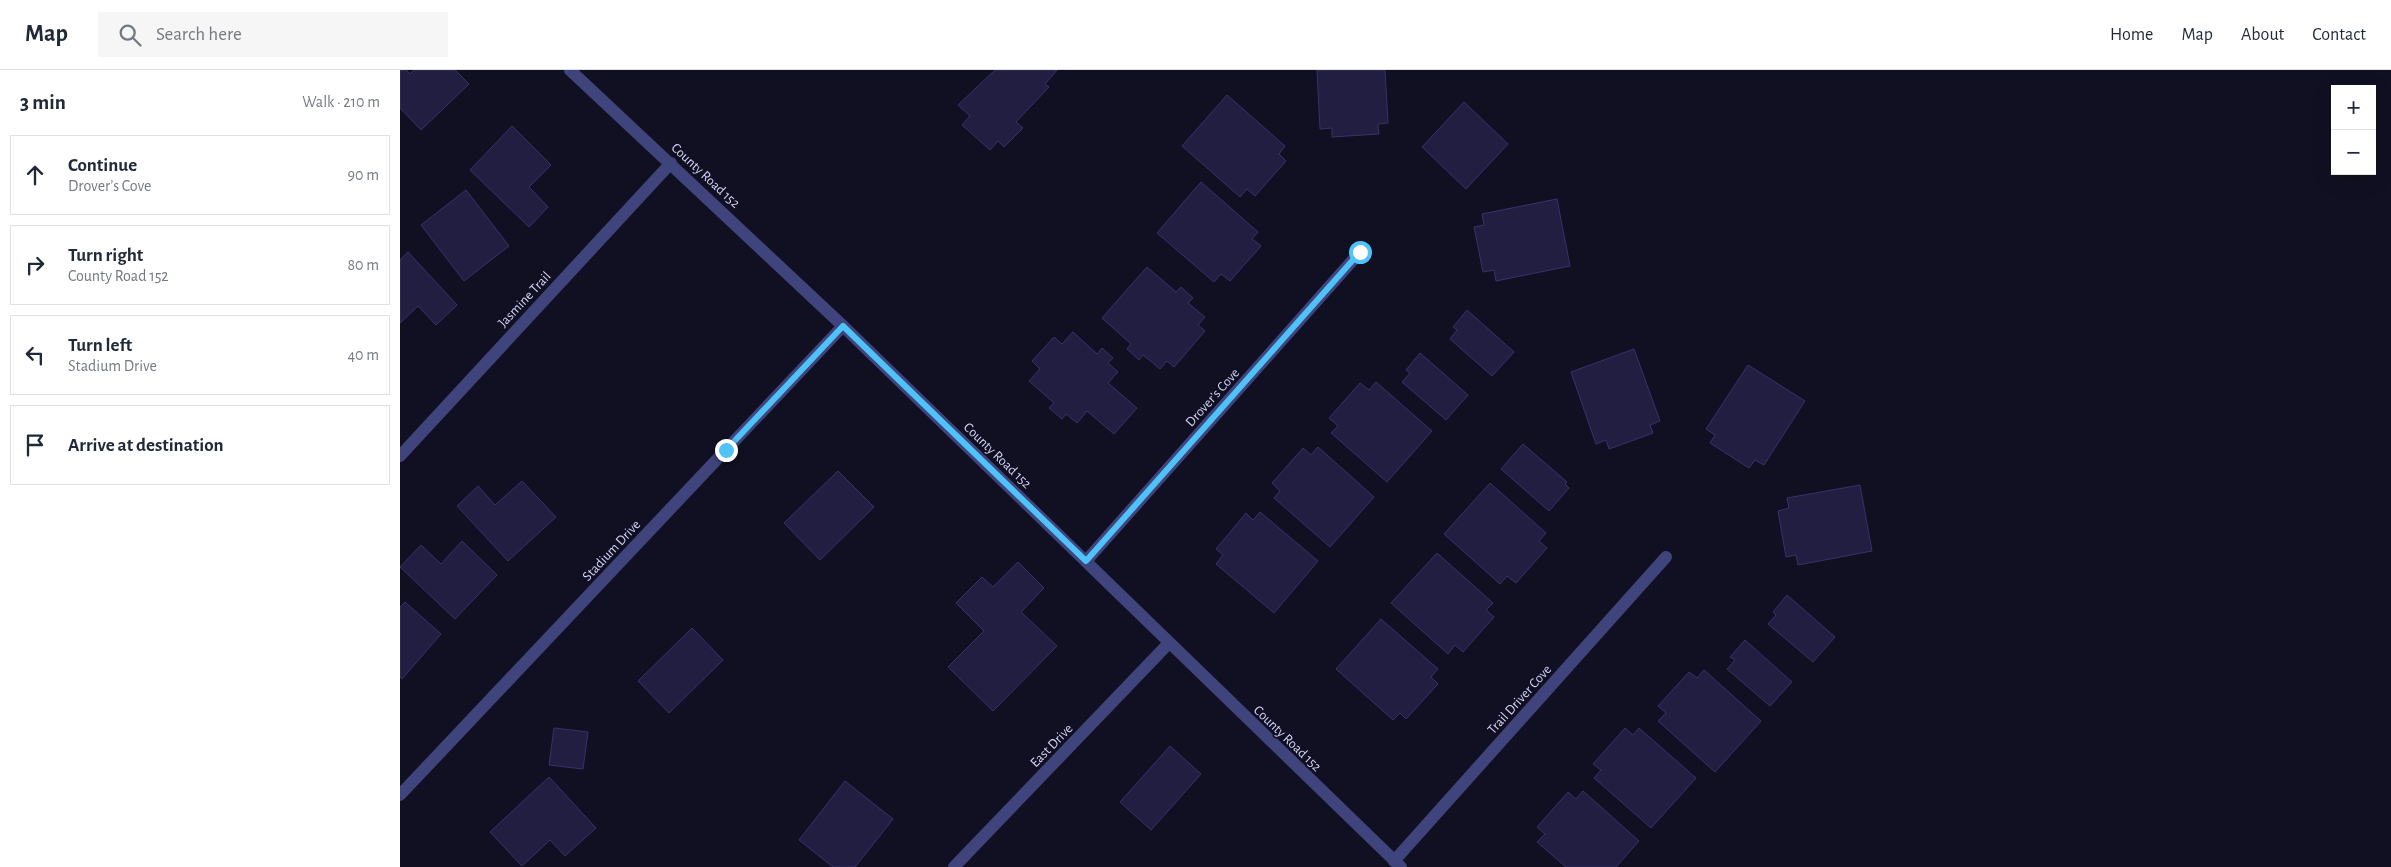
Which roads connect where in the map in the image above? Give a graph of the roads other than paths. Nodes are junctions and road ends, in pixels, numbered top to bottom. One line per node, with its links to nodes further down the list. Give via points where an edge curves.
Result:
1 (570, 70): 2 (street, County Road 152)
2 (671, 163): 4 (street, County Road 152); 5 (street, Jasmine Trail)
3 (1360, 252): 7 (street, Drover’s Cove)
4 (843, 326): 7 (street, County Road 152); 9 (street, Stadium Drive)
5 (400, 456)
6 (1666, 558): 10 (street, Trail Driver Cove)
7 (1086, 561): 8 (street, County Road 152)
8 (1169, 643): 10 (street, County Road 152); 11 (street, East Drive)
9 (400, 795)
10 (1397, 864)
11 (954, 867)

